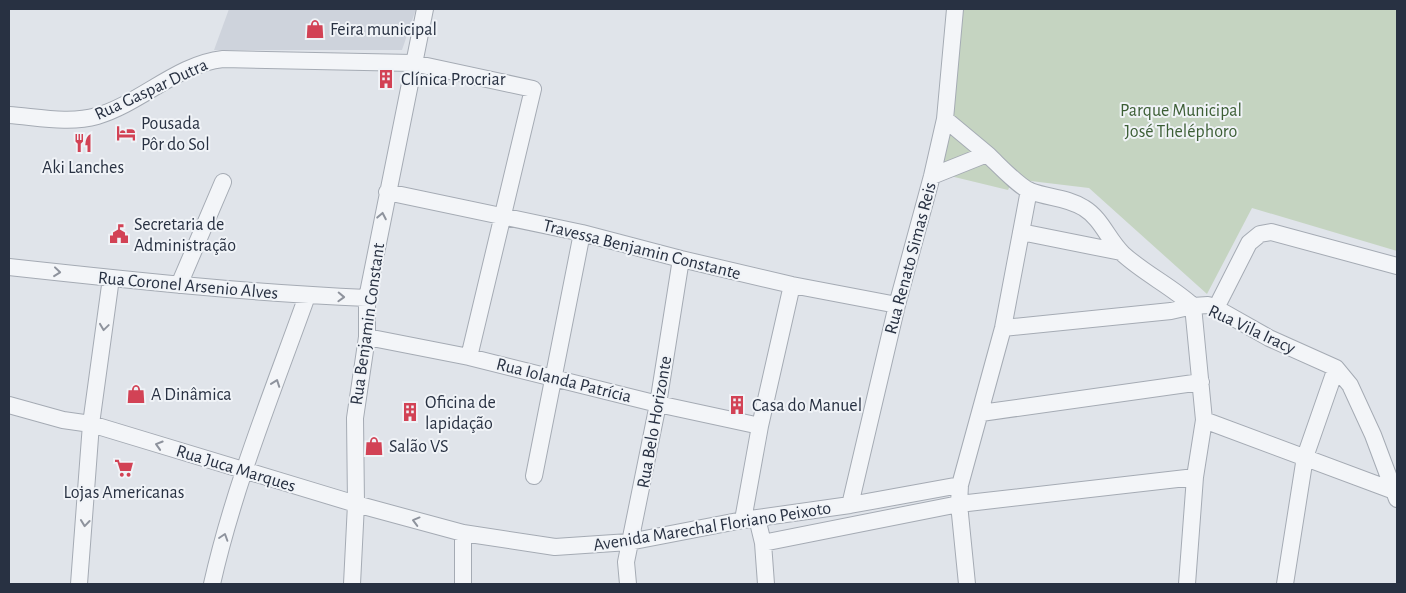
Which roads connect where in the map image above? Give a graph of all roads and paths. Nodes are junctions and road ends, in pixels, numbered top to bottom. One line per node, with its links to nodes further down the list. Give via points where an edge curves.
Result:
1 (425, 9): 3 (street, Rua Benjamin Constant)
2 (955, 9): 5 (street, Rua Renato Simas Reis)
3 (413, 63): 4 (street, Rua Gaspar Dutra, via 210,60 96,116 69,119); 10 (street, Rua Benjamin Constant); 11 (street, Rua Gaspar Dutra, via 533,89)
4 (9, 115)
5 (945, 119): 6 (street); 7 (street, Rua Renato Simas Reis)
6 (987, 154): 7 (street); 9 (street)
7 (932, 176): 23 (street, Rua Renato Simas Reis)
8 (223, 182): 19 (street)
9 (1029, 190): 12 (street); 14 (street, Rua Vila Iracy, via 1085,208 1097,218)
10 (387, 192): 11 (street, Travessa Benjamin Constante); 22 (street, Rua Benjamin Constant, one-way to 10)
11 (502, 215): 13 (street, Travessa Benjamin Constante); 28 (street)
12 (1021, 232): 14 (street); 26 (street)
13 (582, 233): 15 (street, Travessa Benjamin Constante); 30 (street)
14 (1121, 252): 24 (street, Rua Vila Iracy, via 1148,274 1176,290)
15 (681, 259): 20 (street, Travessa Benjamin Constante); 32 (street, Rua Belo Horizonte)
16 (1397, 266): 25 (street, via 1271,232 1260,234 1250,242)
17 (9, 267): 18 (street, Rua Coronel Arsenio Alves, one-way to 18)
18 (111, 278): 19 (street, Rua Coronel Arsenio Alves); 36 (street, one-way to 36)
19 (179, 284): 21 (street, Rua Coronel Arsenio Alves)
20 (792, 285): 23 (street, Travessa Benjamin Constante); 37 (street)
21 (307, 296): 22 (street, Rua Coronel Arsenio Alves, one-way to 22); 39 (street, one-way to 21)
22 (367, 298): 27 (street, Rua Benjamin Constant)
23 (897, 305): 46 (street, Rua Renato Simas Reis)
24 (1193, 306): 25 (street, Rua Vila Iracy); 26 (street); 31 (street)
25 (1216, 308): 29 (street, Rua Vila Iracy, via 1269,338)
26 (1003, 328): 34 (street)
27 (367, 337): 28 (street, Rua Iolanda Patrícia); 44 (street, Rua Benjamin Constant, via 355,418)
28 (468, 356): 30 (street, Rua Iolanda Patrícia)
29 (1336, 368): 38 (street); 43 (street, via 1350,385)
30 (552, 378): 32 (street, Rua Iolanda Patrícia); 40 (street)
31 (1201, 382): 34 (street); 35 (street)
32 (658, 404): 37 (street, Rua Iolanda Patrícia); 49 (street, Rua Belo Horizonte)
33 (9, 407): 36 (street, Rua Juca Marques)
34 (981, 413): 42 (street)
35 (1204, 420): 38 (street); 41 (street)
36 (91, 424): 39 (street, Rua Juca Marques, one-way to 36); 51 (street, one-way to 51)
37 (760, 426): 47 (street)
38 (1305, 457): 43 (street); 59 (street)
39 (245, 470): 44 (street, Rua Juca Marques); 52 (street, one-way to 39)
40 (534, 476)
41 (1195, 477): 45 (street); 58 (street)
42 (960, 485): 45 (street); 46 (street, Avenida Marechal Floriano Peixoto)
43 (1396, 494)
44 (356, 504): 48 (street, Rua Juca Marques, one-way to 44); 53 (street, Rua Benjamin Constant)
45 (959, 504): 50 (street); 57 (street)
46 (850, 505): 47 (street, Avenida Marechal Floriano Peixoto)
47 (750, 519): 49 (street, Avenida Marechal Floriano Peixoto); 50 (street)
48 (463, 533): 49 (street, Avenida Marechal Floriano Peixoto, via 555,548); 54 (street)
49 (629, 542): 55 (street, Rua Belo Horizonte, via 626,562)
50 (763, 544): 56 (street)
51 (80, 584)
52 (212, 584)
53 (352, 584)
54 (463, 584)
55 (628, 584)
56 (766, 584)
57 (967, 584)
58 (1187, 584)
59 (1285, 584)

